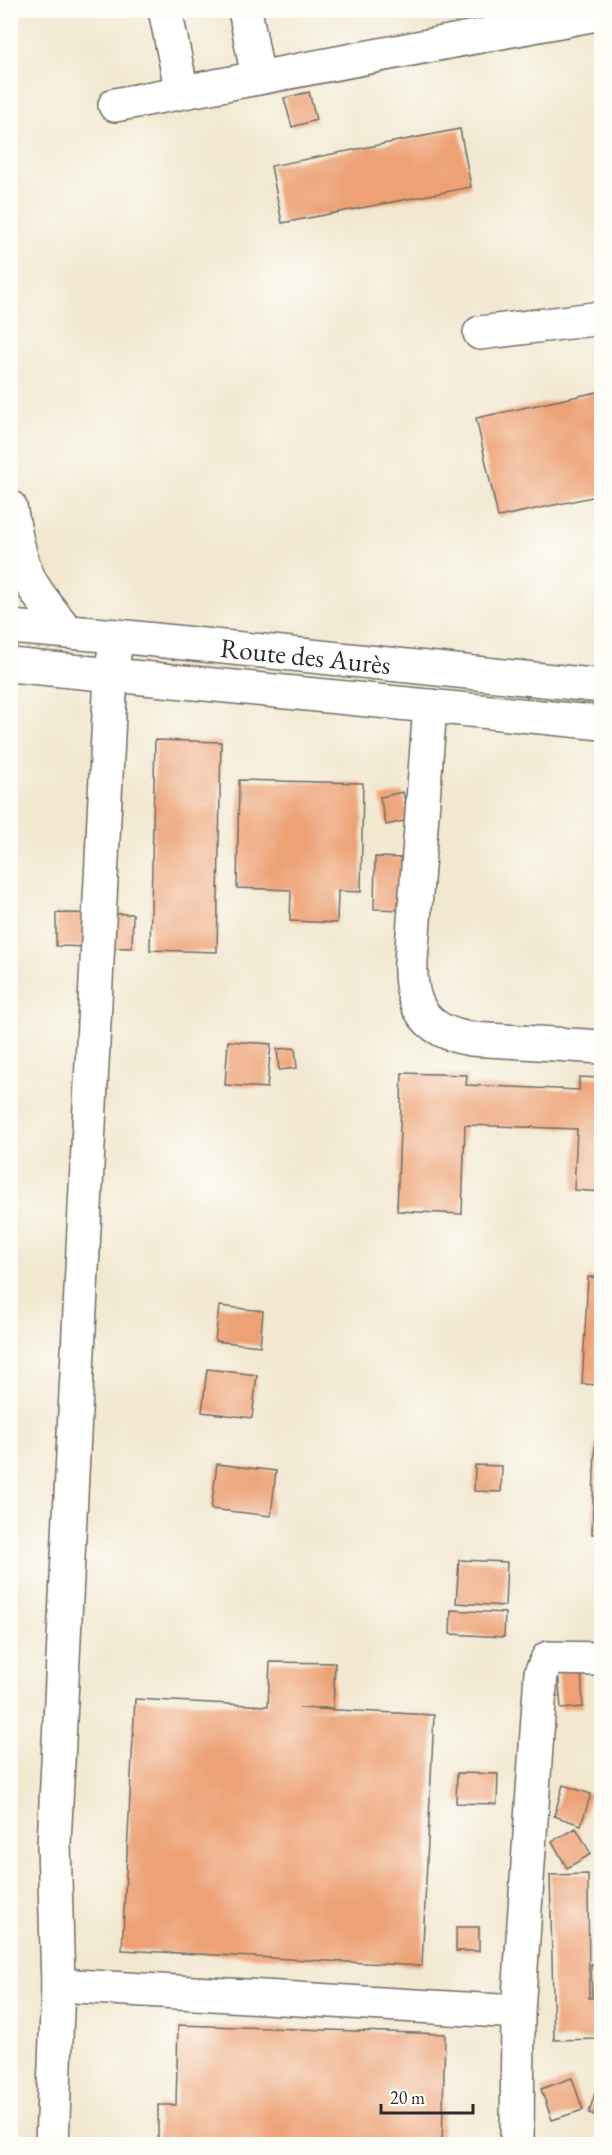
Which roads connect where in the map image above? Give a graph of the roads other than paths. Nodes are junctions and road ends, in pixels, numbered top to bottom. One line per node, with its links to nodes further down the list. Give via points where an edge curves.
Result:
1 (165, 10): 5 (street)
2 (245, 10): 4 (street)
3 (602, 13): 4 (street)
4 (258, 78): 5 (street)
5 (183, 92): 6 (street)
6 (115, 105)
7 (602, 318): 8 (street)
8 (480, 333)
9 (10, 507): 11 (street, via 30,581)
10 (10, 627): 11 (street, Route des Aurès)
11 (67, 631): 12 (street, Route des Aurès)
12 (117, 636): 14 (street); 15 (street, Route des Aurès)
13 (10, 665): 14 (street, Route des Aurès)
14 (111, 674): 16 (street, Route des Aurès); 20 (street, via 54,1844)
15 (602, 686)
16 (430, 706): 17 (street, Route des Aurès); 18 (street, via 410,982 414,1000 423,1016 453,1036)
17 (602, 723)
18 (602, 1047)
19 (602, 1659): 21 (street, via 548,1658 541,1673)
20 (58, 1985): 21 (street); 22 (street)
21 (518, 2012): 23 (street)
22 (52, 2145)
23 (517, 2145)

